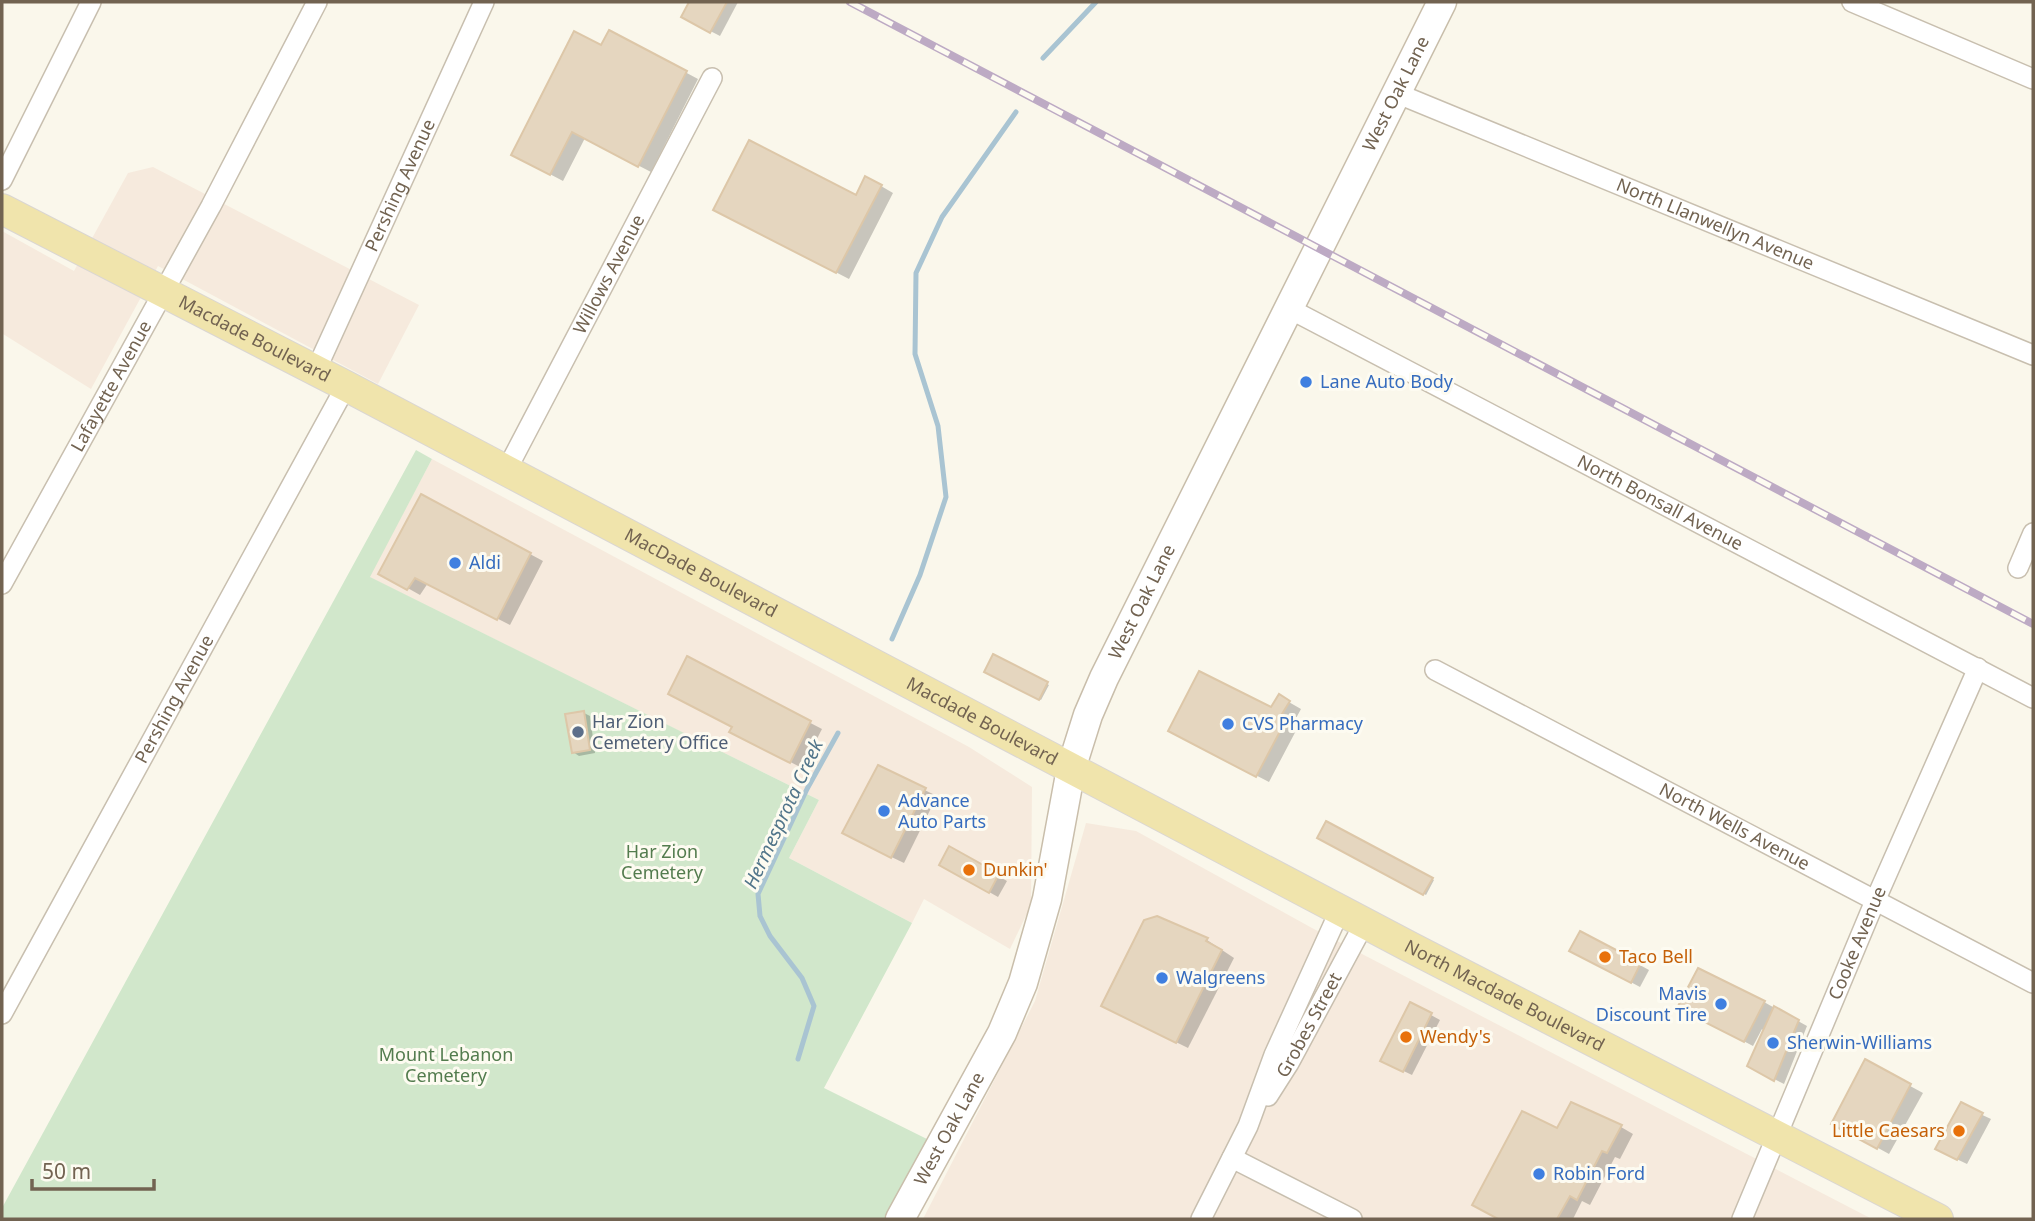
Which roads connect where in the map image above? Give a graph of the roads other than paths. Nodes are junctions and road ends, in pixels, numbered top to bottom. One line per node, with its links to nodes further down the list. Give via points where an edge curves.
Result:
1 (91, 2): 9 (street)
2 (317, 2): 11 (street, Lafayette Avenue)
3 (484, 2): 14 (street, Pershing Avenue)
4 (1442, 2): 8 (main road, West Oak Lane)
5 (1852, 2): 7 (street)
6 (712, 78): 16 (street, Willows Avenue)
7 (2033, 79)
8 (1395, 93): 12 (main road, West Oak Lane); 13 (street, North Llanwellyn Avenue)
9 (2, 180)
10 (2, 209): 11 (main road, Macdade Boulevard)
11 (164, 293): 14 (main road, Macdade Boulevard); 19 (street, Lafayette Avenue)
12 (1288, 308): 20 (street, North Bonsall Avenue); 24 (main road, West Oak Lane, via 1104,678)
13 (2033, 355)
14 (316, 370): 15 (main road, Macdade Boulevard)
15 (346, 386): 16 (main road, Macdade Boulevard); 28 (street, Pershing Avenue)
16 (506, 471): 22 (main road, MacDade Boulevard)
17 (2033, 533): 18 (street)
18 (2018, 568)
19 (2, 584)
20 (1978, 668): 23 (street, North Bonsall Avenue); 25 (street, Cooke Avenue)
21 (1435, 670): 25 (street, North Wells Avenue)
22 (894, 675): 24 (main road, Macdade Boulevard)
23 (2033, 698)
24 (1070, 769): 26 (main road, North Macdade Boulevard); 32 (main road, West Oak Lane, via 1046,899 1023,983 1002,1032)
25 (1875, 901): 27 (street, North Wells Avenue); 30 (street, Cooke Avenue)
26 (1353, 916): 29 (street, Grobes Street, via 1274,1055); 29 (street, Grobes Street, via 1289,1063); 30 (main road, North Macdade Boulevard)
27 (2033, 983)
28 (2, 1014)
29 (1248, 1126): 31 (street, Grobes Street)
30 (1777, 1137): 35 (street, Cooke Avenue); 36 (main road, North Macdade Boulevard)
31 (1232, 1158): 33 (street, Grobes Street); 34 (street)
32 (901, 1219)
33 (1201, 1219)
34 (1352, 1219)
35 (1742, 1219)
36 (1938, 1219)

